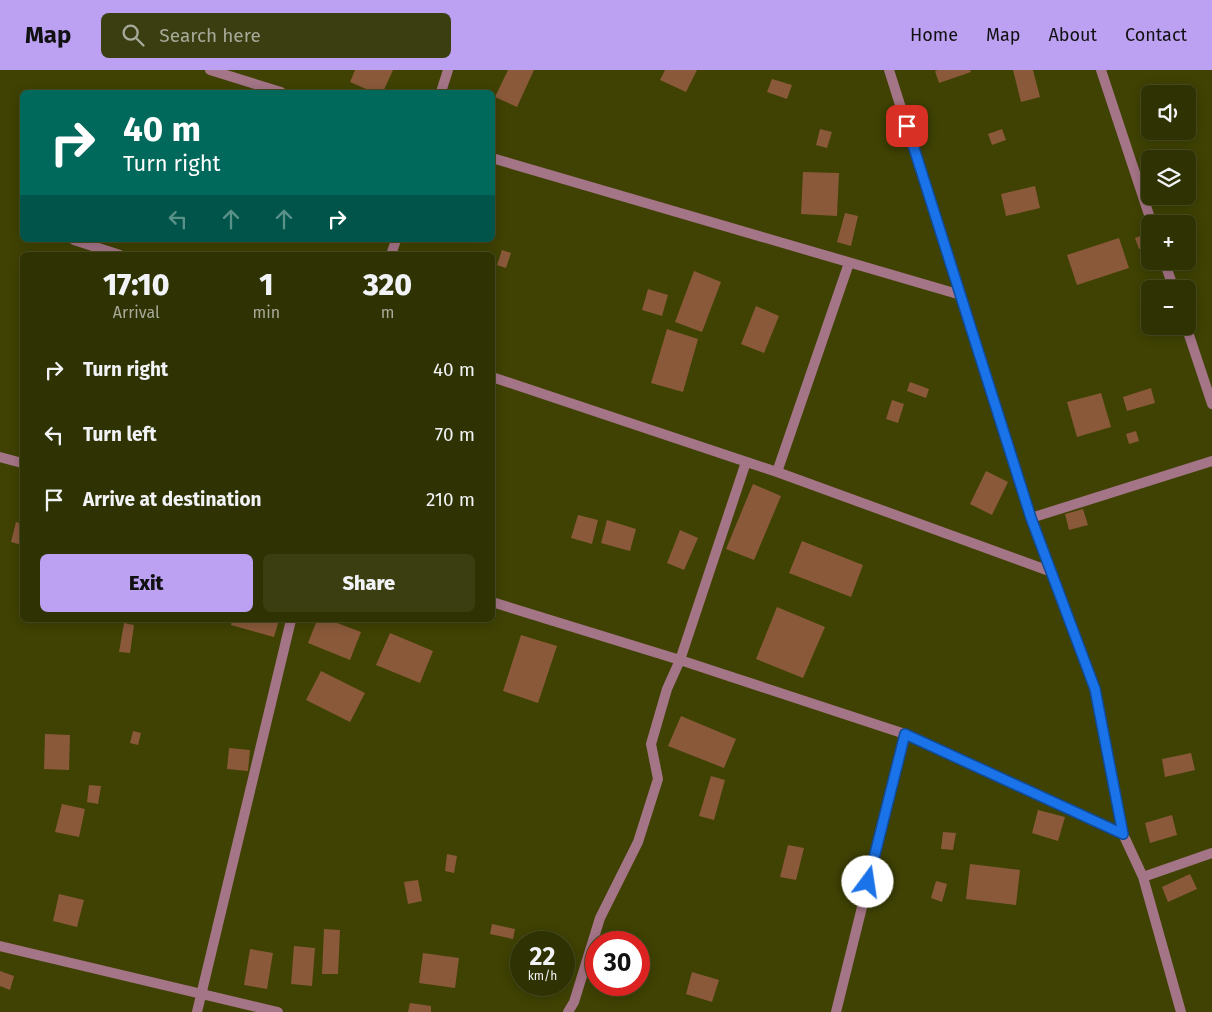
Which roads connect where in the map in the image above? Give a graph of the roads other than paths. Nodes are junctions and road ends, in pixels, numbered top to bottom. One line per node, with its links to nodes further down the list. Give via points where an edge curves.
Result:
1 (210, 70): 5 (street)
2 (448, 70): 6 (street)
3 (889, 70): 12 (street)
4 (1101, 70): 8 (street)
5 (275, 90)
6 (442, 90)
7 (495, 159): 11 (street)
8 (1149, 215)
9 (80, 242): 10 (street)
10 (111, 252)
11 (849, 263): 12 (street); 20 (street)
12 (961, 295): 21 (street)
13 (1189, 335): 15 (street)
14 (495, 378): 19 (street)
15 (1212, 404)
16 (0, 457): 18 (street)
17 (1212, 461): 21 (street)
18 (20, 462)
19 (746, 462): 20 (street); 25 (street)
20 (777, 472): 22 (street)
21 (1031, 518): 22 (street)
22 (1052, 572): 27 (street, via 1095,689)
23 (495, 603): 25 (street)
24 (291, 622): 31 (street)
25 (680, 660): 26 (street); 34 (street, via 667,689 651,744 658,779 638,842 600,918)
26 (905, 734): 27 (street); 35 (street)
27 (1123, 834): 29 (street)
28 (1212, 853): 29 (street)
29 (1143, 877): 36 (street)
30 (0, 946): 31 (street)
31 (202, 994): 32 (street); 33 (street)
32 (197, 1012)
33 (278, 1012)
34 (568, 1012)
35 (836, 1012)
36 (1181, 1012)

